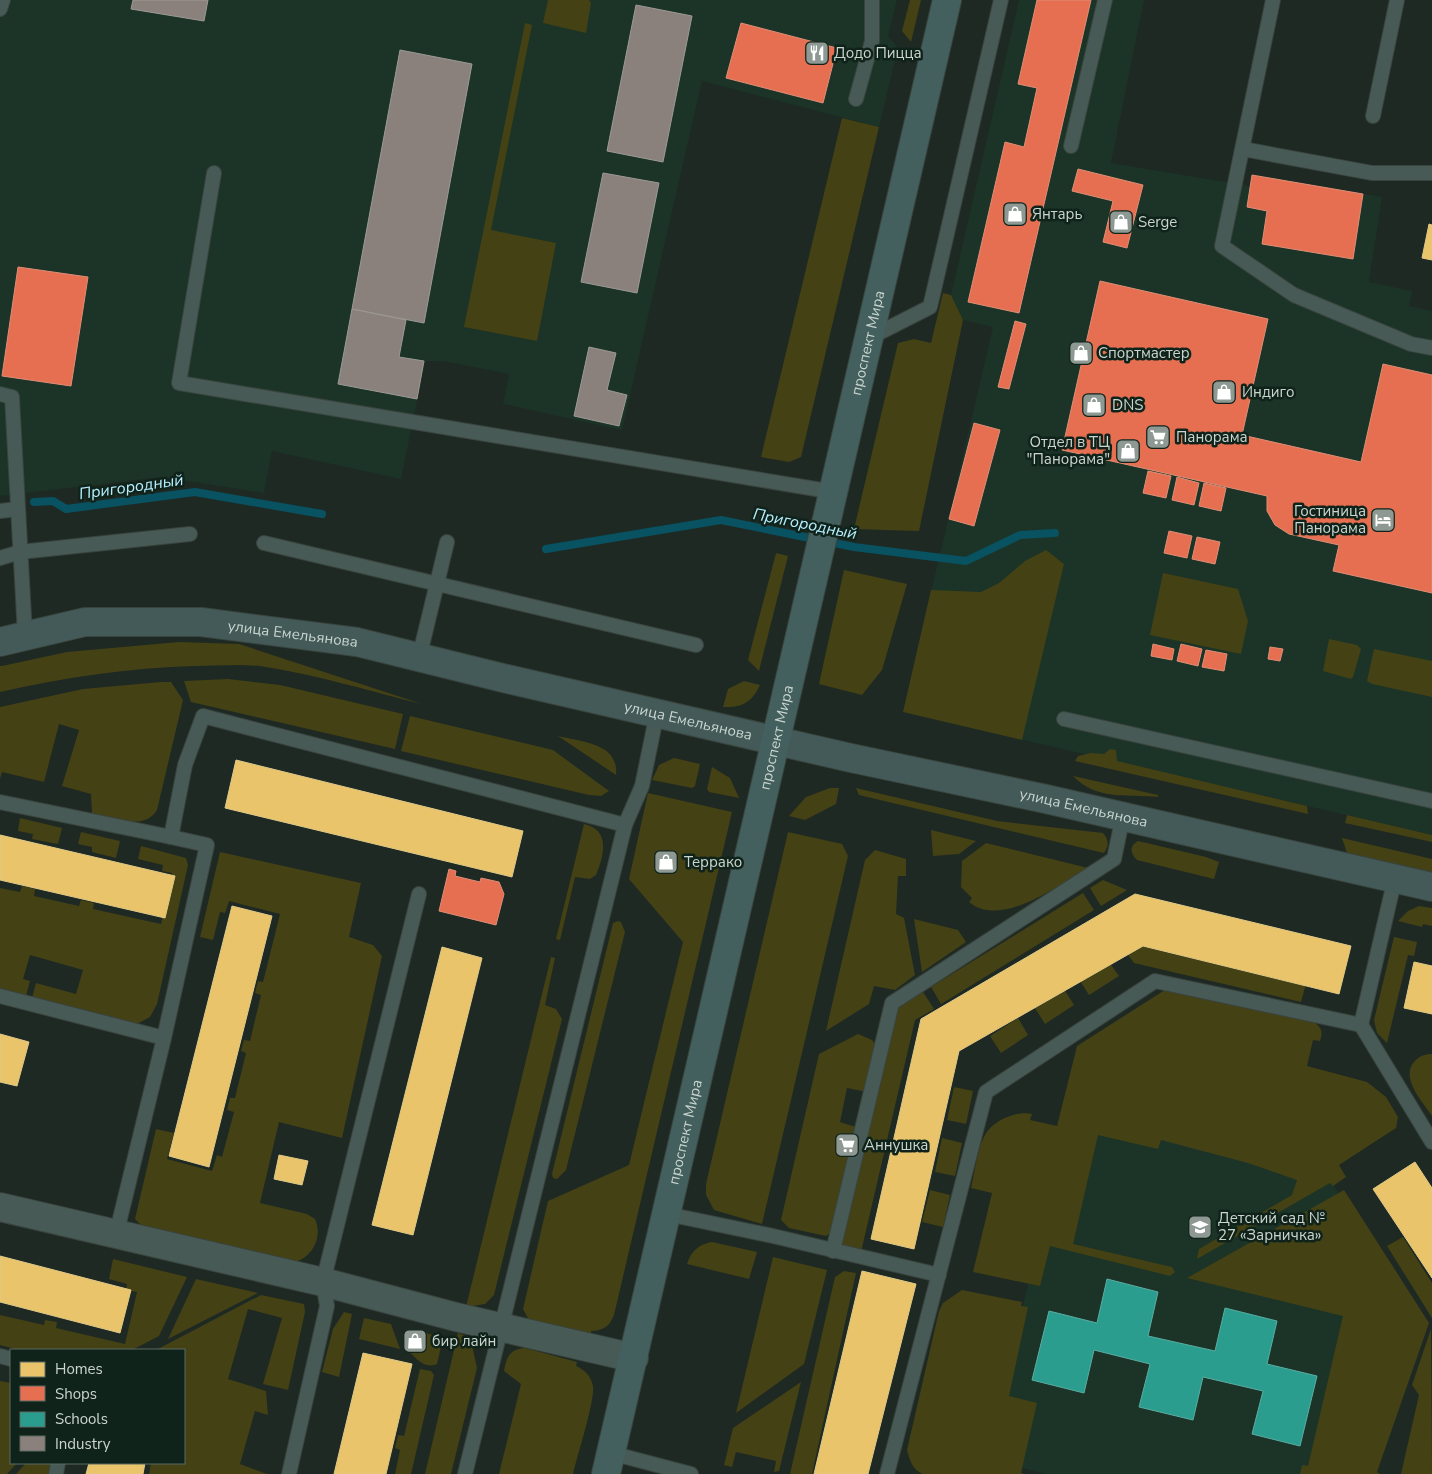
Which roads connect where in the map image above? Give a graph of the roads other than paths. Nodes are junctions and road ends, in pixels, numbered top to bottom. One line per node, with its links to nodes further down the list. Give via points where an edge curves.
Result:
1 (3, 0): 8 (lane)
2 (872, 0): 9 (lane, via 872,41)
3 (947, 0): 15 (main road, проспект Мира)
4 (1001, 0): 15 (lane, via 930,307)
5 (1105, 0): 11 (lane)
6 (1273, 0): 12 (lane)
7 (1397, 0): 10 (lane)
8 (0, 9)
9 (856, 99)
10 (1373, 116)
11 (1071, 146)
12 (1243, 149): 14 (lane, via 1372,173); 16 (lane, via 1222,246 1294,295 1411,344)
13 (214, 173): 18 (lane, via 179,383)
14 (1432, 173)
15 (869, 338): 18 (main road, проспект Мира)
16 (1432, 348)
17 (0, 394): 19 (lane, via 12,397)
18 (834, 492): 32 (main road, проспект Мира)
19 (18, 509): 20 (lane); 24 (lane)
20 (0, 511)
21 (190, 534): 24 (lane)
22 (447, 542): 26 (lane)
23 (264, 543): 26 (lane)
24 (20, 552): 25 (lane); 27 (lane)
25 (0, 558)
26 (436, 585): 28 (lane); 29 (lane)
27 (12, 638): 29 (main road, улица Емельянова, via 85,622 201,622 356,642)
28 (696, 645)
29 (419, 658): 30 (main road, улица Емельянова)
30 (657, 713): 32 (main road, улица Емельянова); 36 (lane, via 642,786)
31 (1064, 720): 33 (lane)
32 (777, 740): 35 (main road, улица Емельянова); 46 (main road, проспект Мира)
33 (1432, 801)
34 (0, 802): 37 (lane)
35 (1123, 816): 38 (main road, улица Емельянова); 48 (lane, via 1114,859 892,1003)
36 (625, 825): 37 (lane, via 203,716 185,765); 51 (lane)
37 (171, 837): 43 (lane, via 208,845)
38 (1395, 878): 39 (main road, улица Емельянова); 42 (lane)
39 (1432, 887)
40 (419, 894): 50 (lane)
41 (0, 996): 43 (lane)
42 (1361, 1025): 44 (lane); 49 (lane, via 1155,981 986,1092)
43 (164, 1038): 47 (lane)
44 (1432, 1142)
45 (0, 1207): 47 (street)
46 (667, 1214): 48 (lane); 52 (main road, проспект Мира)
47 (116, 1235): 50 (street)
48 (833, 1251): 49 (lane)
49 (939, 1275): 57 (lane)
50 (323, 1282): 51 (street); 54 (lane, via 327,1306)
51 (499, 1327): 52 (street); 55 (lane)
52 (634, 1358): 53 (main road, проспект Мира)
53 (609, 1464): 56 (lane)
54 (289, 1474)
55 (465, 1474)
56 (691, 1474)
57 (888, 1474)

